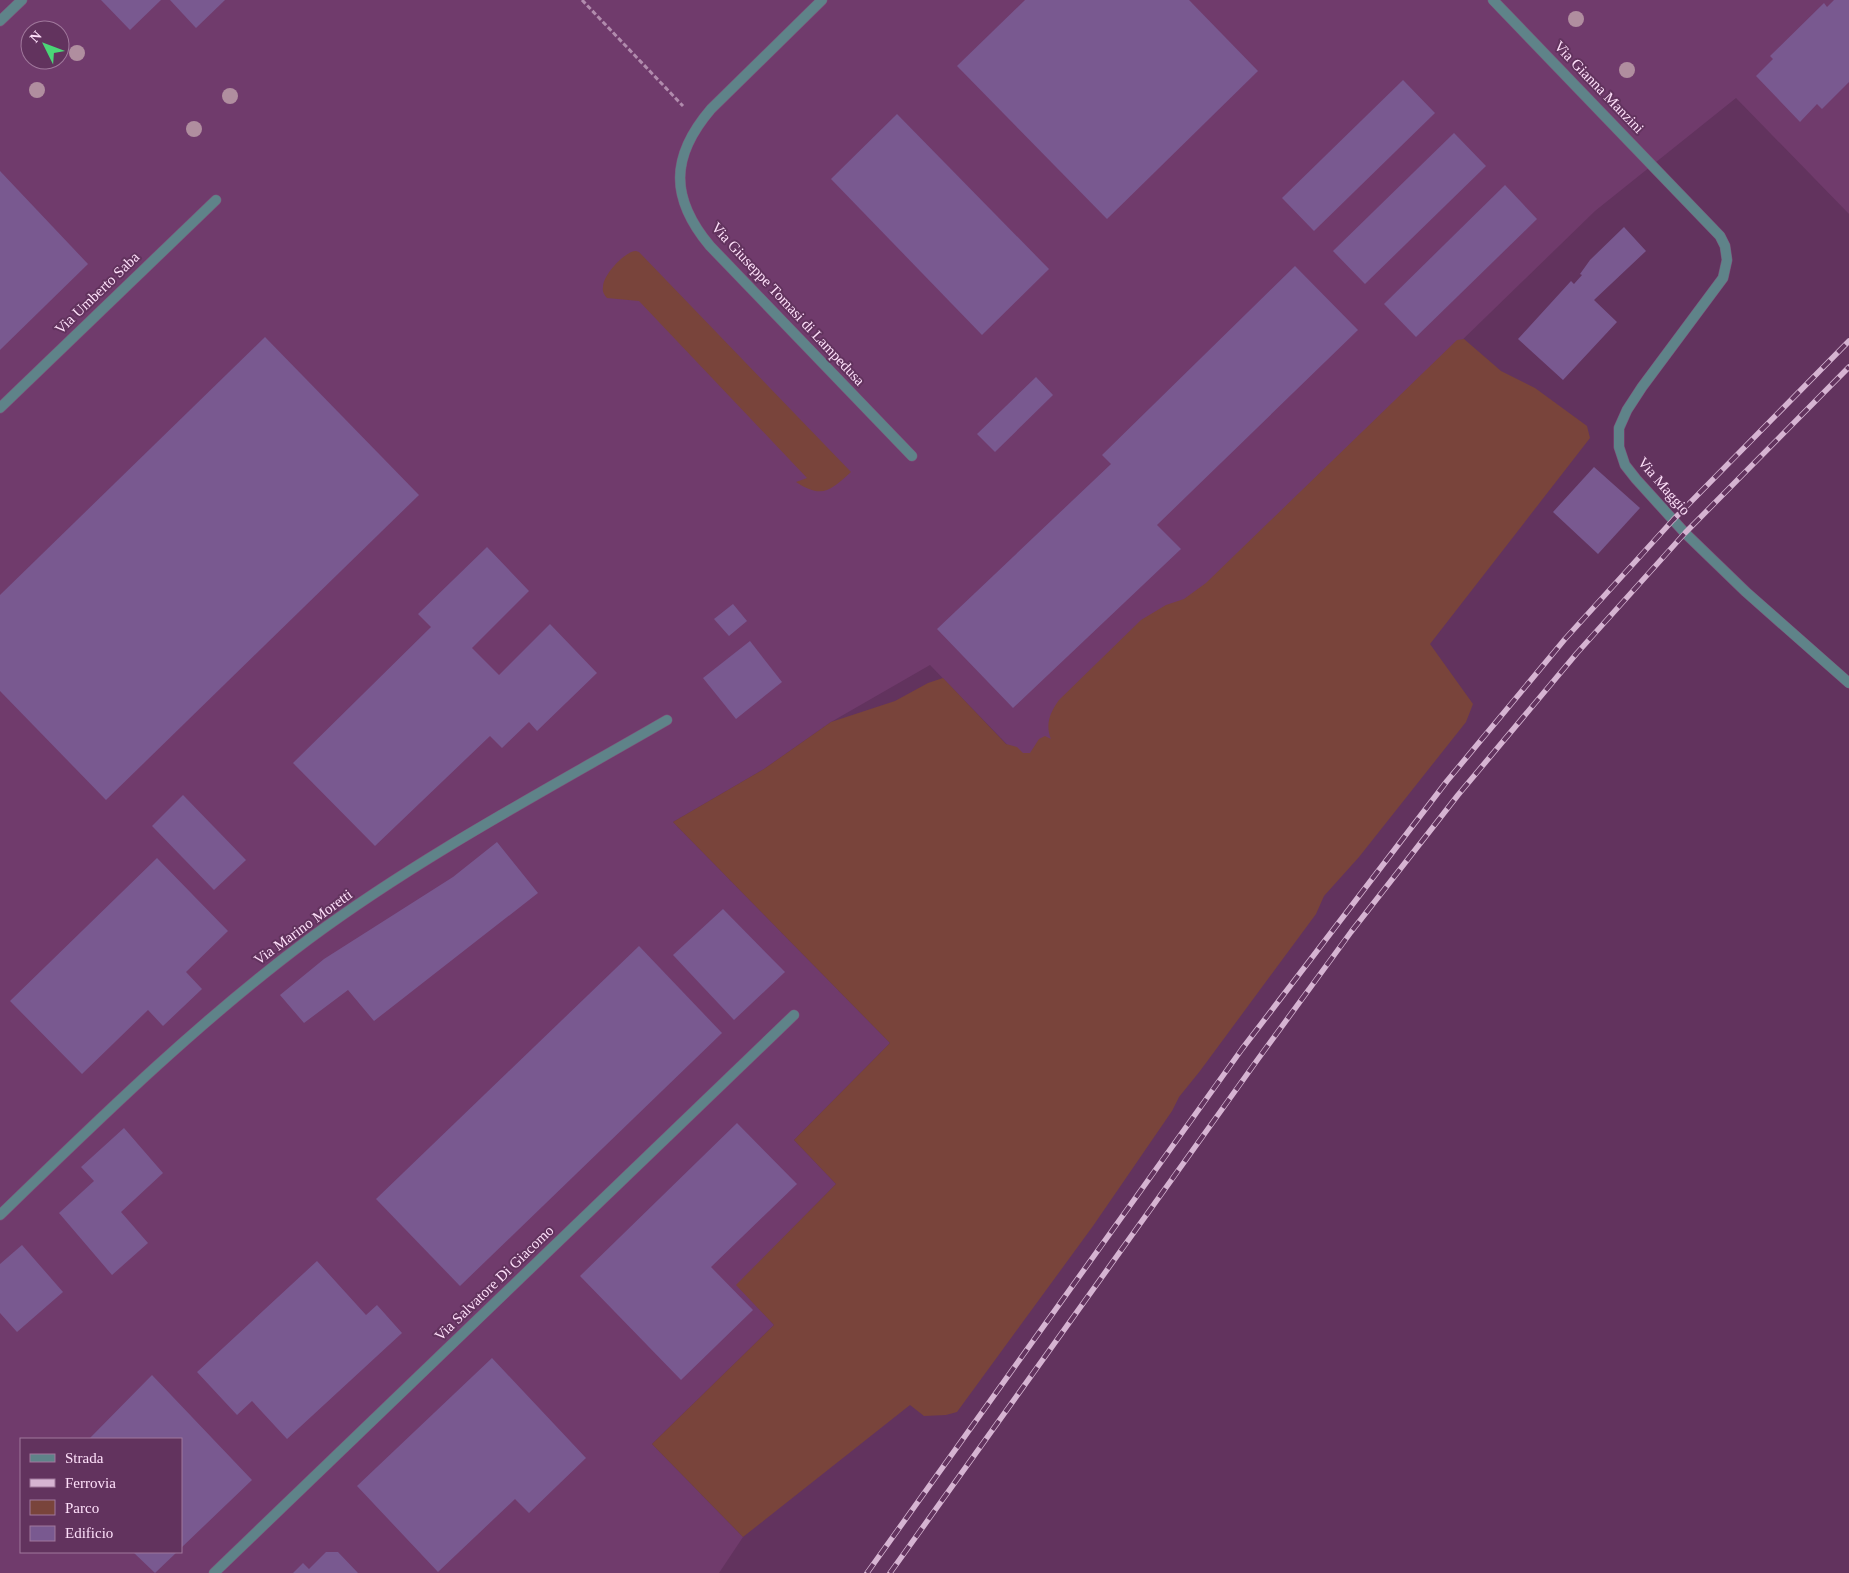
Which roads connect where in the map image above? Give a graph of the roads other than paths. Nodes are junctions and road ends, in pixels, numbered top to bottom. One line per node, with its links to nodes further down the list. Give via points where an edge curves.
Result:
1 (22, 0): 4 (street)
2 (822, 0): 8 (street, Via Giuseppe Tomasi di Lampedusa, via 699,123 686,144 682,161 682,198 697,230 710,246)
3 (1493, 0): 5 (street, Via Gianna Manzini)
4 (0, 22)
5 (1682, 195): 9 (street, Via Maggio, via 1720,236 1727,260 1723,278 1627,410 1619,428 1625,465 1685,533 1739,586)
6 (216, 200): 7 (street, Via Umberto Saba)
7 (0, 408)
8 (912, 456)
9 (1849, 683)
10 (667, 720): 12 (street, Via Marino Moretti, via 464,838 311,938 209,1019)
11 (794, 1015): 13 (street, Via Salvatore Di Giacomo)
12 (0, 1215)
13 (214, 1573)

